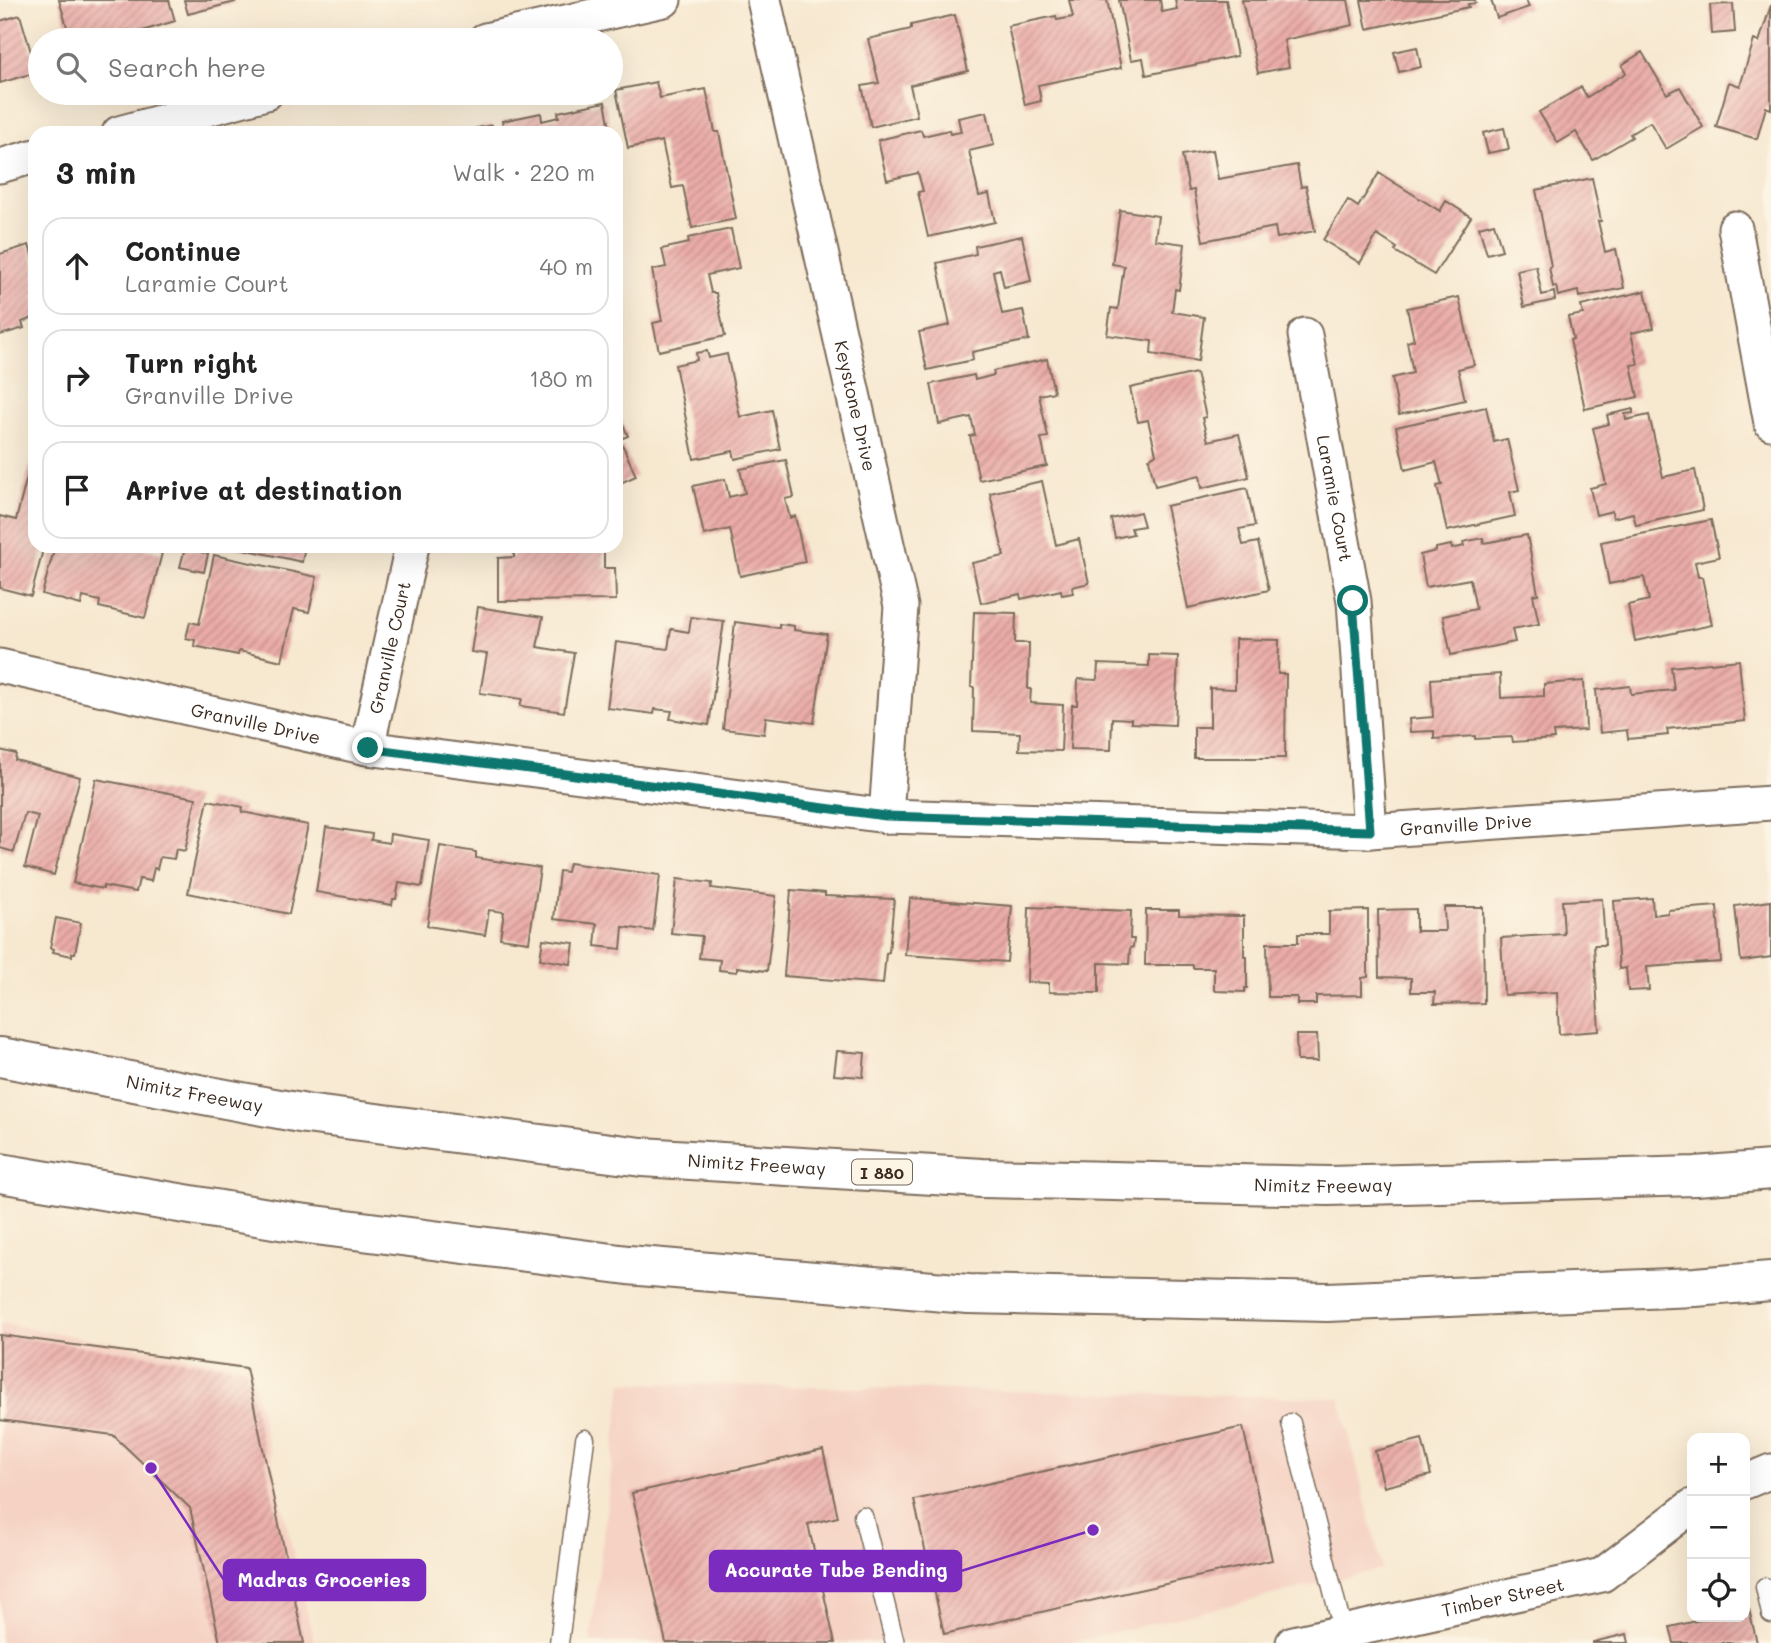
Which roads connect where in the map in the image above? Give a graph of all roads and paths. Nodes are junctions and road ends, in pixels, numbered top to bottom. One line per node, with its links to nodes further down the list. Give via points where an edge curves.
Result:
1 (664, 0): 3 (street)
2 (764, 0): 15 (street, Keystone Drive, via 901,606)
3 (539, 28)
4 (222, 105): 5 (street)
5 (145, 126)
6 (28, 158): 7 (street)
7 (0, 166)
8 (1735, 228): 10 (street)
9 (1305, 335): 16 (street, Laramie Court, via 1353,601)
10 (1771, 423)
11 (410, 553): 13 (street, Granville Court)
12 (0, 666): 13 (street, Granville Drive)
13 (368, 748): 15 (street, Granville Drive)
14 (1771, 803): 16 (street, Granville Drive)
15 (886, 816): 16 (street, Granville Drive)
16 (1370, 831)
17 (0, 1057): 18 (highway, Nimitz Freeway / I 880, via 306,1114 642,1157 982,1178 1328,1186)
18 (1771, 1170)
19 (0, 1173): 20 (highway, via 292,1222 601,1261 968,1294 1327,1302)
20 (1771, 1280)
21 (1291, 1423): 29 (lane)
22 (585, 1439): 30 (lane)
23 (1771, 1471): 24 (street)
24 (1750, 1480)
25 (1687, 1510): 29 (street, Timber Street, via 1602,1575)
26 (863, 1516): 31 (lane)
27 (1765, 1587): 28 (lane)
28 (1771, 1614)
29 (1343, 1631): 32 (street, Timber Street)
30 (559, 1643)
31 (895, 1643)
32 (1293, 1643)

